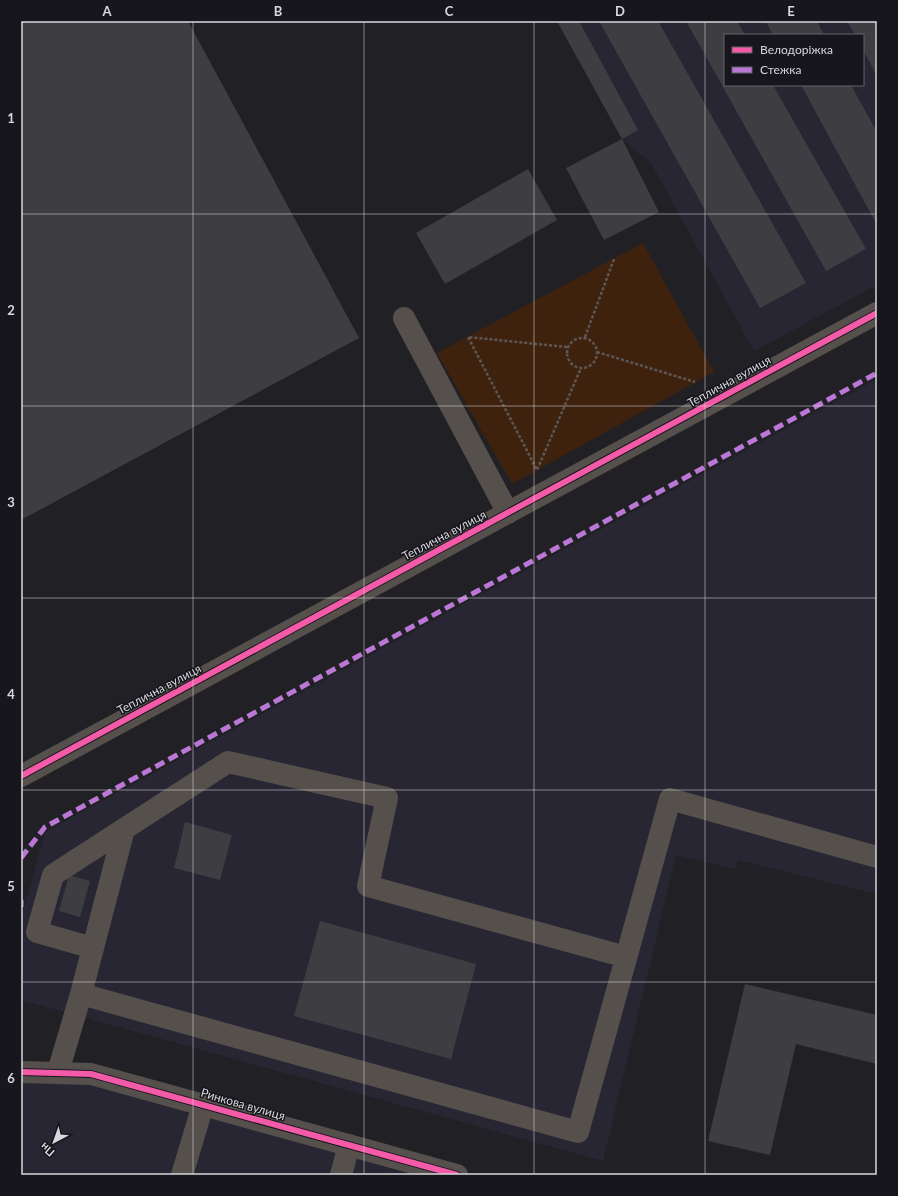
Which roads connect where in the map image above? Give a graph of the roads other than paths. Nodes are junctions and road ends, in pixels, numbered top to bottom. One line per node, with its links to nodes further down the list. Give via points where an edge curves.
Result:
1 (877, 313): 3 (street, Теплична вулиця)
2 (404, 318): 3 (street)
3 (508, 513): 4 (street, Теплична вулиця)
4 (21, 776)
5 (124, 829): 7 (street); 7 (street, via 53,875 37,932); 8 (street, via 228,762 387,798 368,886)
6 (877, 857): 8 (street, via 670,799)
7 (93, 948): 9 (street)
8 (626, 957): 9 (street, via 578,1132)
9 (81, 994): 11 (street)
10 (21, 1072): 11 (street, Ринкова вулиця)
11 (58, 1072): 12 (street, Ринкова вулиця, via 91,1074)
12 (203, 1105): 13 (street, Ринкова вулиця); 14 (street)
13 (349, 1145): 15 (street); 16 (street, Ринкова вулиця)
14 (182, 1175)
15 (341, 1175)
16 (457, 1175)

